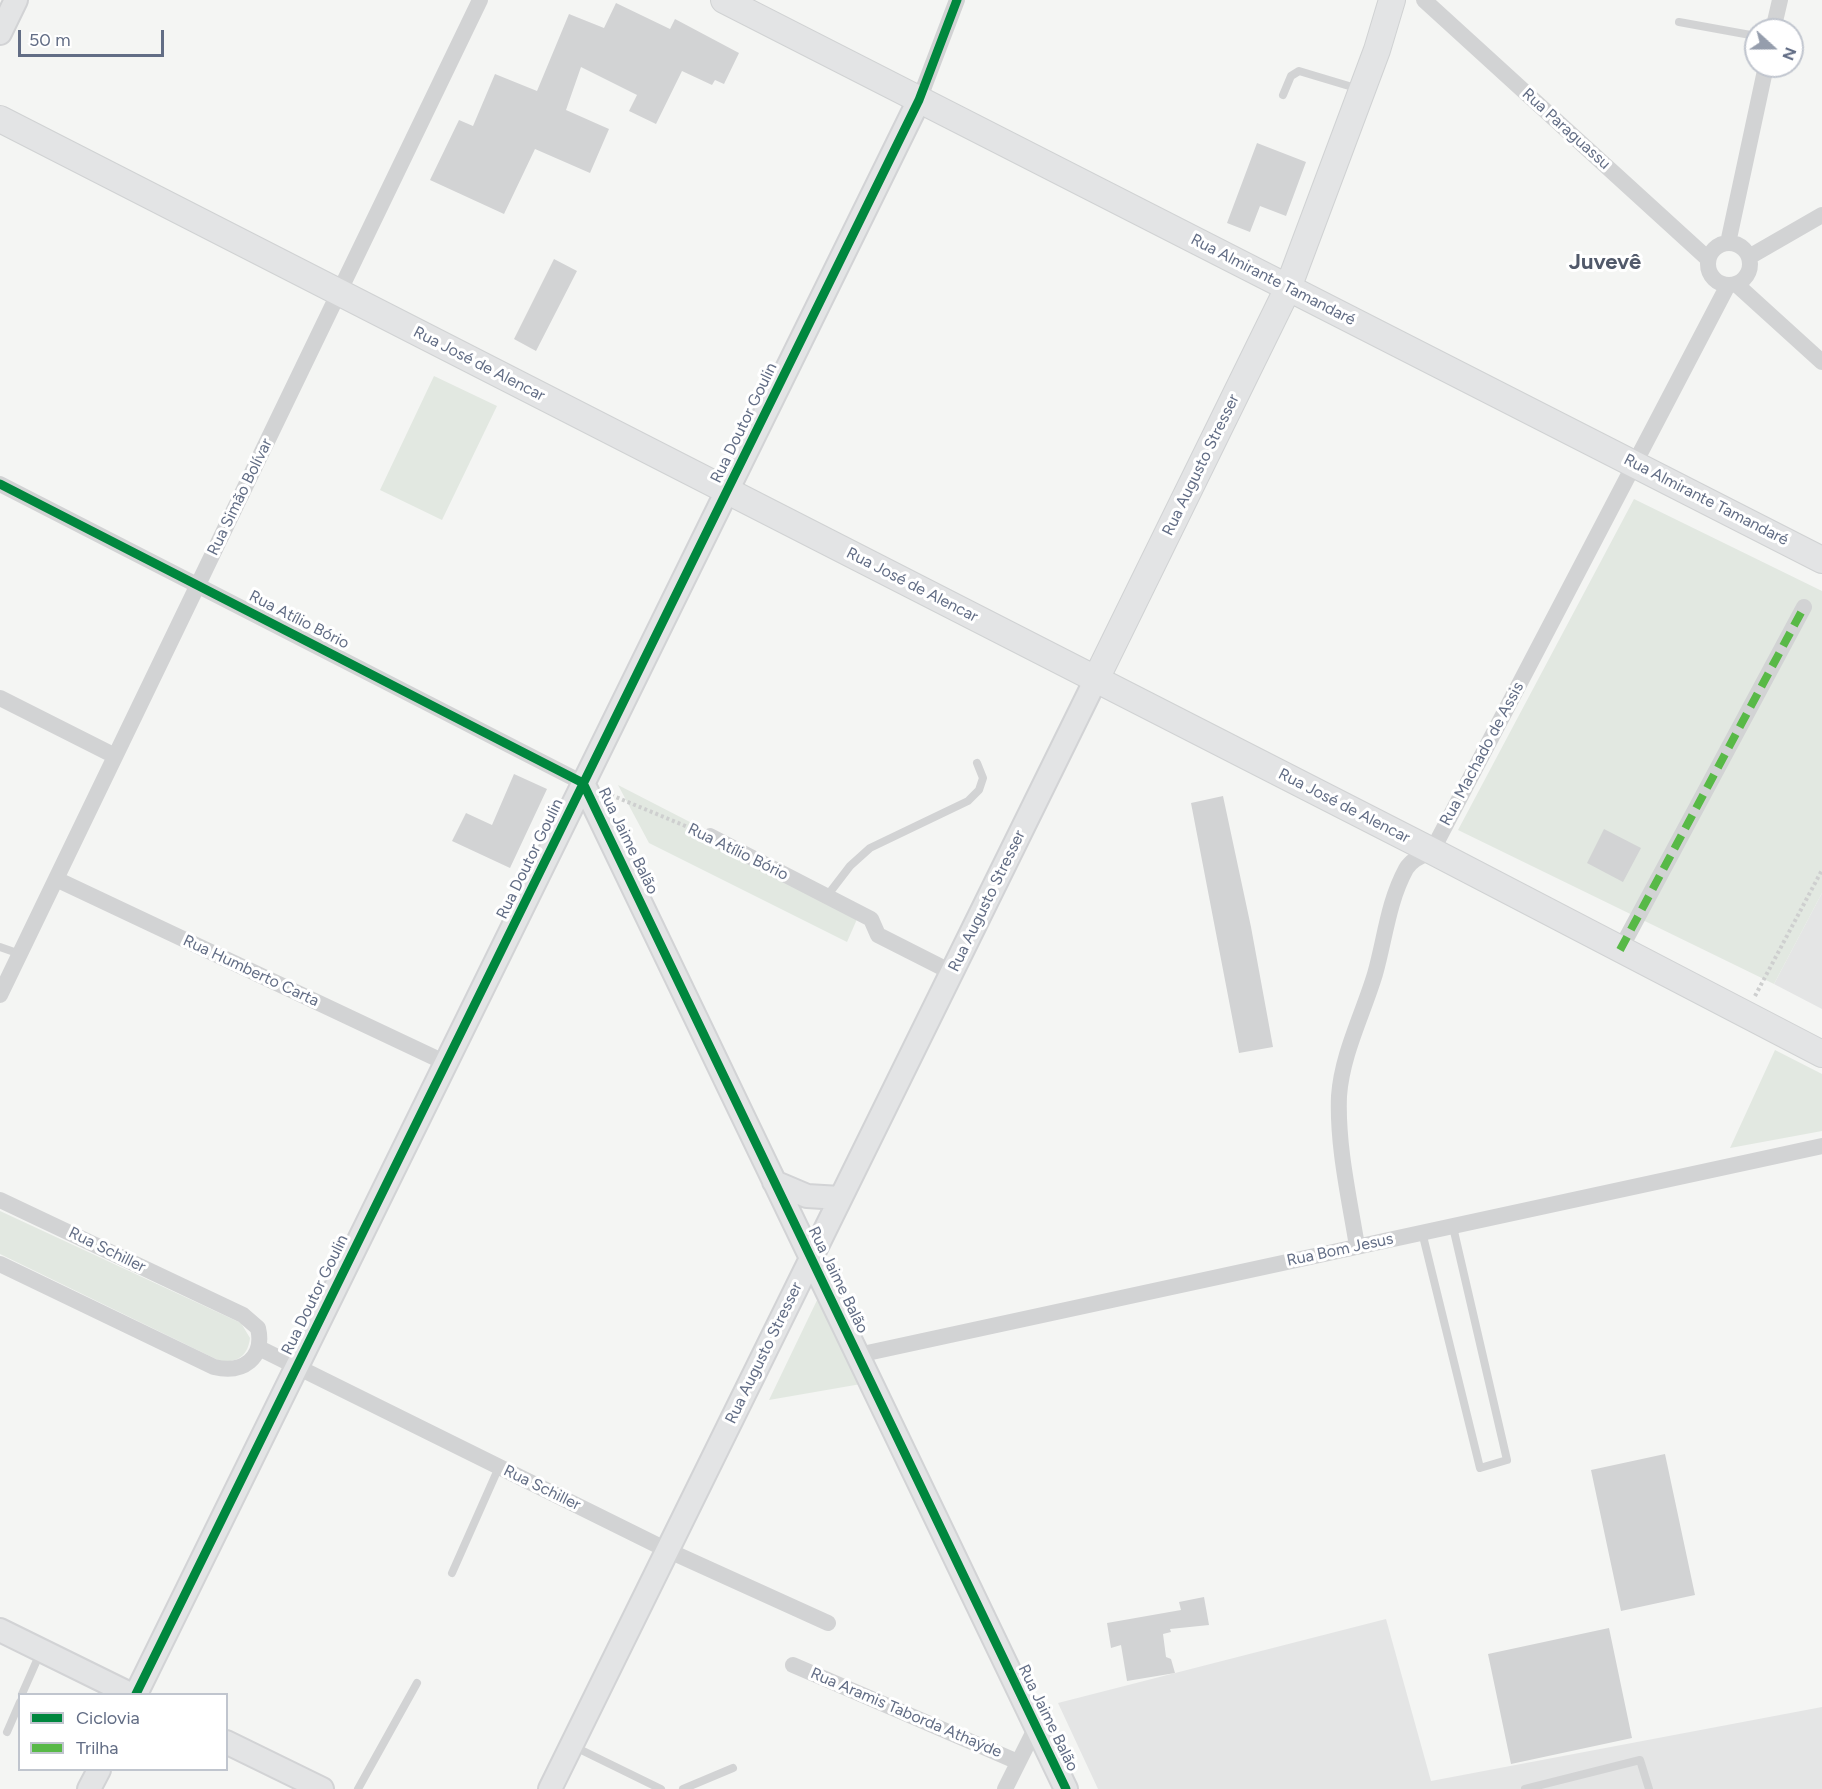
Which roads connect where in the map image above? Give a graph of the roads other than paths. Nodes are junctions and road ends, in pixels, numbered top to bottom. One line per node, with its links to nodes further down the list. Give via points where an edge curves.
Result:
1 (16, 0): 11 (street)
2 (480, 0): 25 (street, Rua Simão Bolívar)
3 (724, 0): 17 (main road, Rua Almirante Tamandaré)
4 (957, 0): 17 (street, Rua Doutor Goulin)
5 (1392, 0): 13 (main road, Rua Augusto Stresser)
6 (1410, 0): 13 (main road)
7 (1424, 0): 22 (street, Rua Paraguassu)
8 (1780, 0): 9 (street)
9 (1776, 18)
10 (1679, 22): 12 (lane)
11 (0, 33)
12 (1744, 34)
13 (1377, 50): 15 (main road, Rua Augusto Stresser)
14 (1763, 78): 20 (street)
15 (1363, 89): 16 (lane, via 1299,71 1291,76); 24 (main road, Rua Augusto Stresser)
16 (1283, 95)
17 (919, 100): 24 (main road, Rua Almirante Tamandaré); 29 (street, Rua Doutor Goulin)
18 (0, 119): 25 (main road, Rua José de Alencar)
19 (1822, 215): 21 (street)
20 (1728, 243): 21 (street, via 1741,246); 22 (street, via 1716,248)
21 (1749, 257): 23 (street, via 1746,276)
22 (1708, 259): 23 (street, via 1712,276)
23 (1732, 284): 26 (street); 27 (street, Rua Machado de Assis)
24 (1288, 288): 27 (main road, Rua Almirante Tamandaré); 33 (main road, Rua Augusto Stresser)
25 (339, 293): 29 (main road, Rua José de Alencar); 31 (street, Rua Simão Bolívar)
26 (1822, 362)
27 (1634, 464): 30 (main road, Rua Almirante Tamandaré); 39 (street, Rua Machado de Assis)
28 (0, 484): 31 (street, Rua Atílio Bório)
29 (727, 491): 33 (main road, Rua José de Alencar); 37 (street, Rua Doutor Goulin)
30 (1822, 560)
31 (198, 585): 35 (street, Rua Simão Bolívar); 37 (street, Rua Atílio Bório)
32 (1804, 607): 43 (street)
33 (1095, 679): 39 (main road, Rua José de Alencar); 45 (street, Rua Augusto Stresser)
34 (0, 698): 35 (street)
35 (115, 756): 40 (street, Rua Simão Bolívar)
36 (977, 763): 41 (lane, via 983,778 968,801 870,848)
37 (583, 783): 48 (street, Rua Doutor Goulin); 50 (street, Rua Jaime Balão)
38 (710, 836): 41 (street, Rua Atílio Bório)
39 (1432, 851): 43 (main road, Rua José de Alencar); 55 (street, Rua Machado de Assis, via 1407,868 1394,899 1341,1077 1343,1155)
40 (56, 879): 44 (street, Rua Simão Bolívar); 48 (street, Rua Humberto Carta)
41 (827, 896): 45 (street, Rua Atílio Bório, via 871,919 879,935)
42 (0, 947): 44 (lane)
43 (1620, 950): 47 (main road, Rua José de Alencar)
44 (20, 954): 46 (street, Rua Simão Bolívar)
45 (951, 972): 51 (street, Rua Augusto Stresser)
46 (0, 995)
47 (1822, 1054)
48 (446, 1063): 60 (street, Rua Doutor Goulin)
49 (1822, 1146): 53 (street, Rua Bom Jesus)
50 (774, 1182): 51 (street, via 807,1196); 56 (street, Rua Jaime Balão)
51 (840, 1198): 56 (street, Rua Augusto Stresser)
52 (0, 1200): 58 (street, Rua Schiller, via 243,1315 258,1328)
53 (1453, 1227): 54 (street, Rua Bom Jesus); 54 (lane, via 1507,1460 1480,1468)
54 (1422, 1232): 55 (street, Rua Bom Jesus)
55 (1357, 1246): 59 (street, Rua Bom Jesus)
56 (811, 1258): 59 (street, Rua Jaime Balão); 62 (street, Rua Augusto Stresser)
57 (0, 1264): 58 (street, via 214,1367 225,1370 244,1366)
58 (260, 1348): 60 (street, Rua Schiller)
59 (858, 1355): 73 (street, Rua Jaime Balão)
60 (297, 1367): 61 (street, Rua Schiller); 71 (street, Rua Doutor Goulin)
61 (500, 1467): 62 (street, Rua Schiller); 63 (lane)
62 (667, 1550): 64 (street, Rua Schiller); 76 (street, Rua Augusto Stresser)
63 (452, 1573)
64 (828, 1623)
65 (0, 1630): 66 (street)
66 (41, 1650): 69 (lane); 70 (street)
67 (793, 1665): 77 (street, Rua Aramis Taborda Athaýde)
68 (417, 1683): 82 (lane)
69 (23, 1693)
70 (126, 1693)
71 (137, 1693)
72 (18, 1707): 74 (lane)
73 (1036, 1726): 77 (street); 87 (street, Rua Jaime Balão)
74 (7, 1732)
75 (228, 1743): 81 (street)
76 (571, 1745): 83 (street, Rua Augusto Stresser); 84 (lane)
77 (1018, 1762): 86 (street)
78 (733, 1768): 85 (lane)
79 (98, 1771): 80 (street)
80 (89, 1789)
81 (322, 1789)
82 (358, 1789)
83 (550, 1789)
84 (661, 1789)
85 (683, 1789)
86 (1005, 1789)
87 (1066, 1789)
88 (1525, 1789): 89 (lane, via 1640,1760)
89 (1649, 1789)

